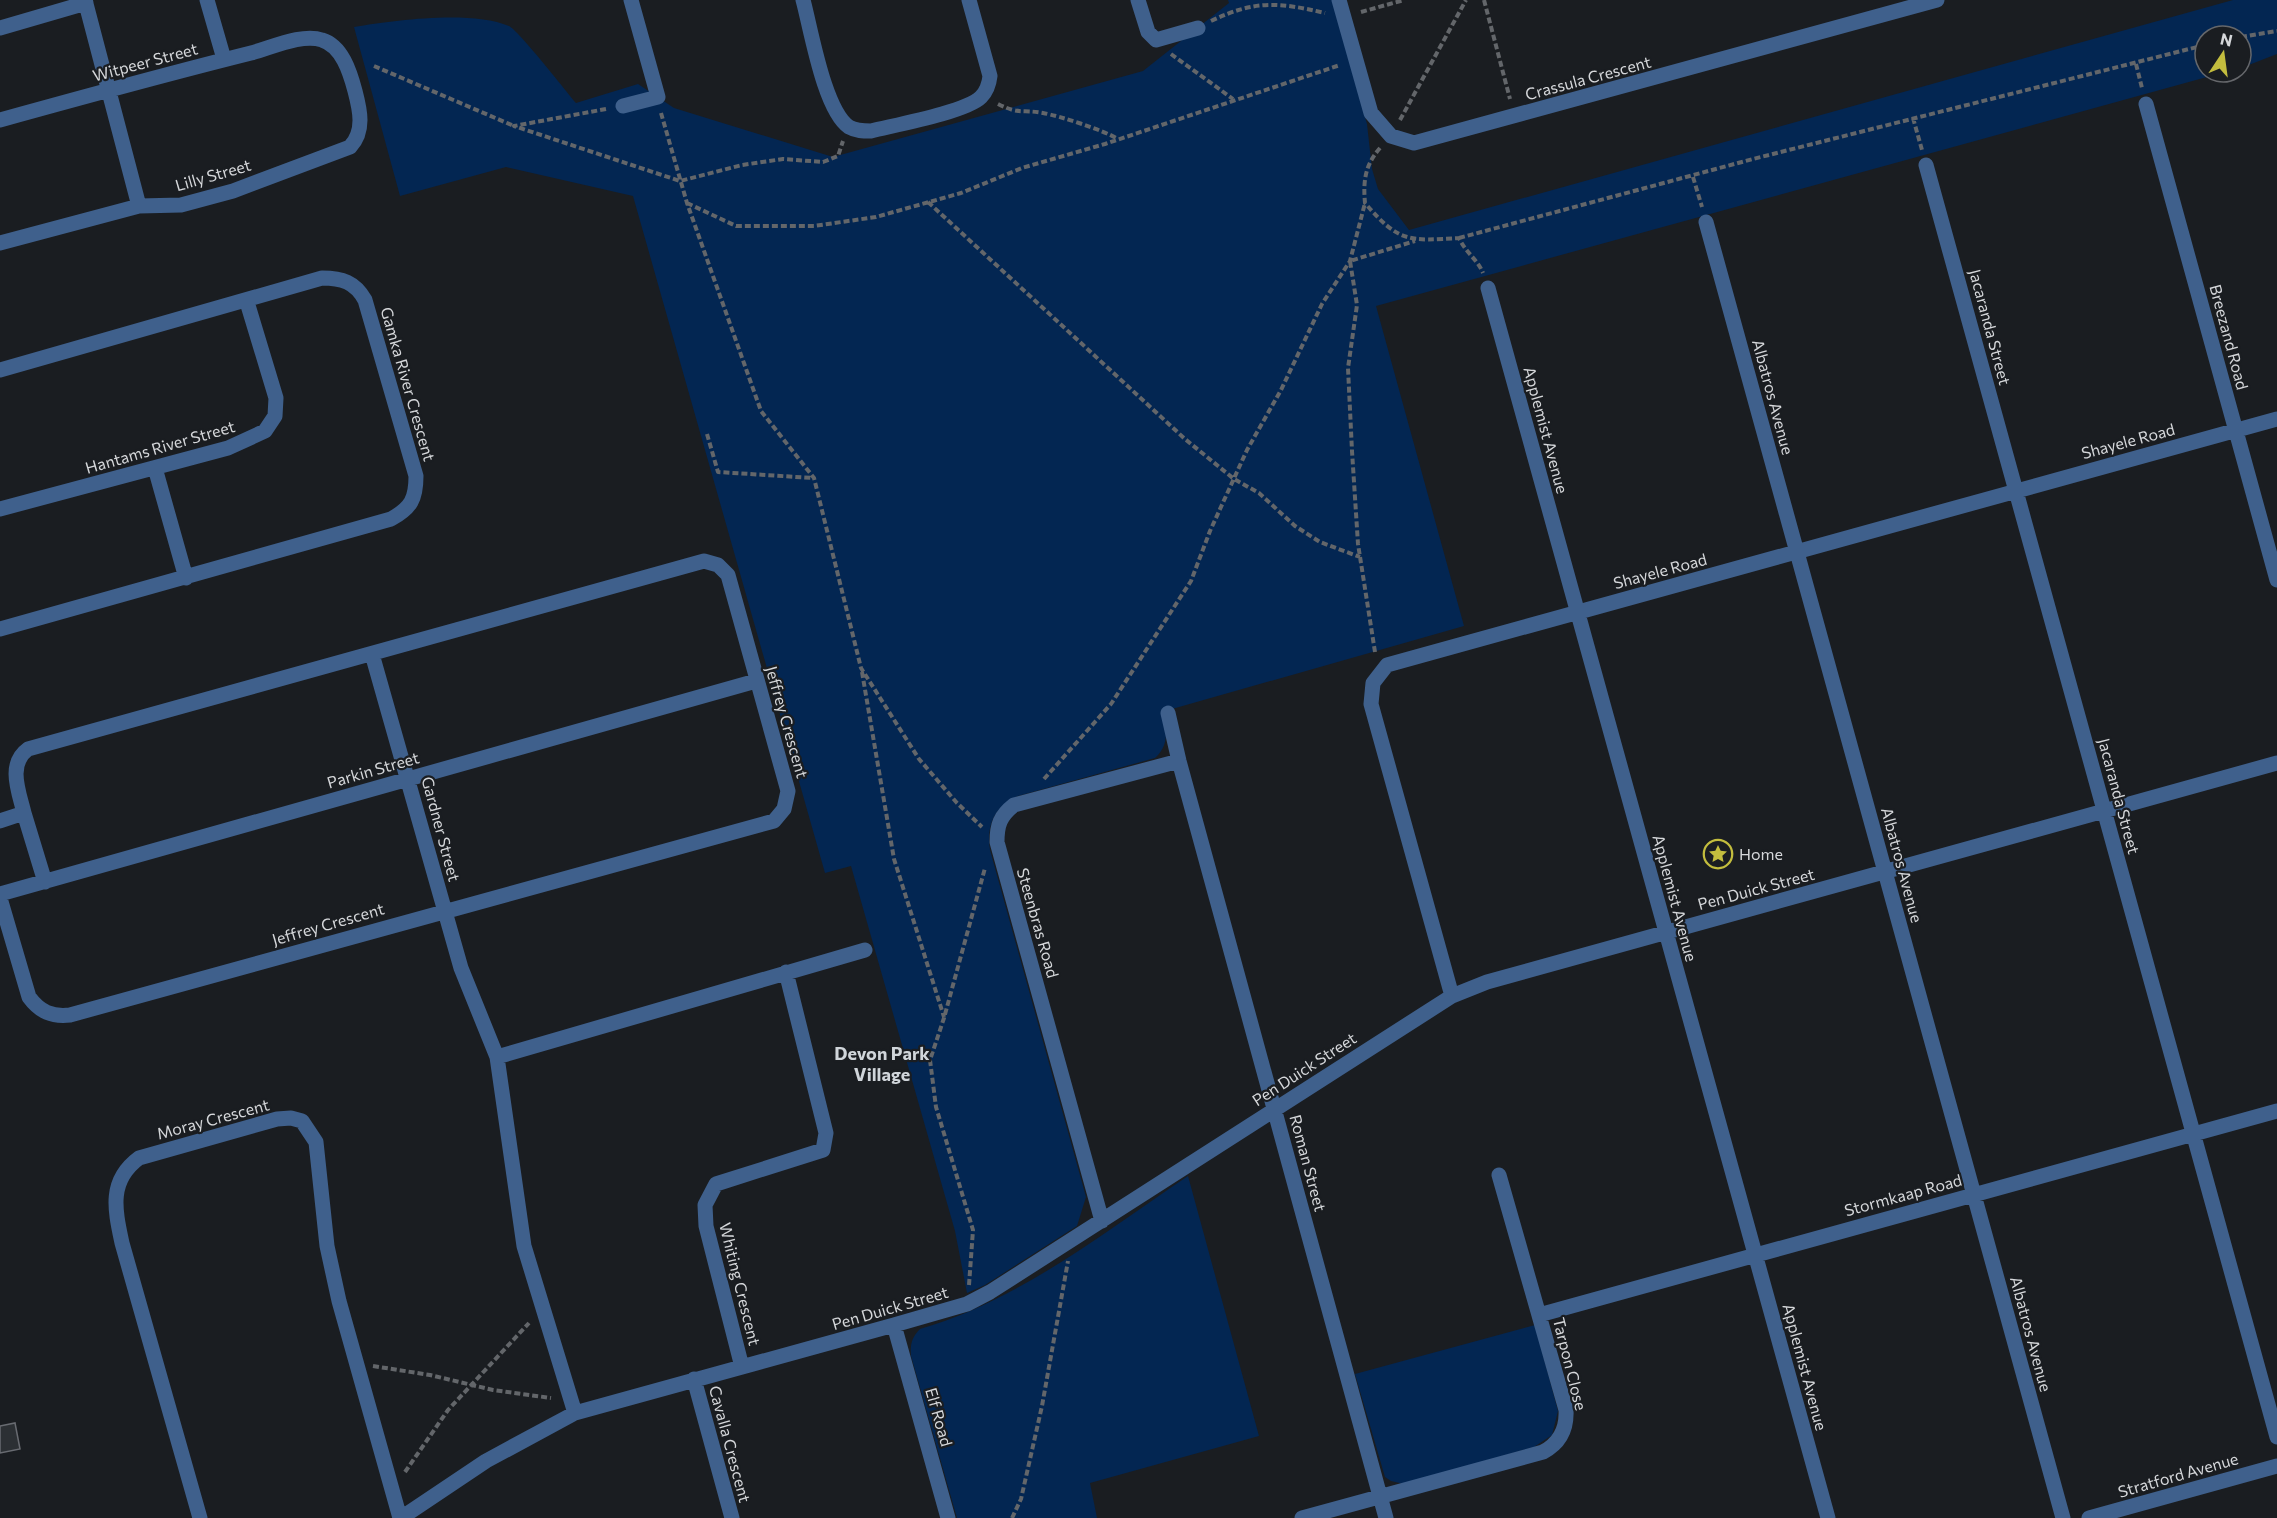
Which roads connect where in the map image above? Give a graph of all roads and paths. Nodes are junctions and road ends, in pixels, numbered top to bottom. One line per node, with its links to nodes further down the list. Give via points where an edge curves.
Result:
1 (207, 0): 19 (street)
2 (631, 0): 25 (street)
3 (803, 0): 33 (street, via 830,97 838,116)
4 (969, 0): 23 (street, via 990,76)
5 (1138, 0): 17 (street, via 1148,32)
6 (1339, 0): 12 (street)
7 (1404, 0): 12 (path)
8 (1466, 0): 35 (path)
9 (1484, 0): 29 (path)
10 (1937, 0): 29 (street, Crassula Crescent)
11 (85, 2): 13 (street); 24 (street)
12 (1344, 18): 14 (path, via 1265,2 1226,12); 20 (street)
13 (0, 28)
14 (1197, 28): 17 (street)
15 (2277, 31): 16 (path)
16 (2253, 35)
17 (1156, 40): 26 (path)
18 (2193, 48): 21 (path)
19 (224, 59): 24 (street, Witpeer Street); 34 (street, Witpeer Street, via 299,40 324,40 336,47 352,81 360,110)
20 (1356, 60): 26 (path); 35 (street, via 1371,113)
21 (2136, 64): 27 (path); 30 (path)
22 (374, 66): 32 (path)
23 (988, 88): 33 (street, via 980,99 965,107 871,131); 36 (path, via 998,104 1016,112 1043,113 1103,130)
24 (109, 90): 31 (street, Witpeer Street); 43 (street)
25 (658, 97): 28 (street); 39 (path)
26 (1233, 99): 36 (path)
27 (2146, 104): 53 (street, Breezand Road)
28 (623, 105): 32 (path)
29 (1514, 117): 35 (street, Crassula Crescent, via 1413,143)
30 (1913, 118): 37 (path); 38 (path)
31 (0, 120)
32 (514, 126): 39 (path)
33 (848, 126): 39 (path, via 838,156 823,162 783,159)
34 (358, 136): 43 (street, Lilly Street, via 350,147 233,191 181,205)
35 (1391, 136): 42 (path, via 1372,158 1365,174)
36 (1118, 139): 40 (path)
37 (1926, 165): 58 (street, Jacaranda Street)
38 (1693, 177): 44 (path); 45 (path, via 1555,210)
39 (680, 181): 41 (path)
40 (928, 202): 41 (path, via 876,217 814,226 736,226); 57 (path, via 1185,439)
41 (687, 203): 56 (path, via 761,411)
42 (1365, 203): 46 (path, via 1390,231); 48 (path)
43 (139, 206): 47 (street, Lilly Street)
44 (1706, 222): 60 (street, Albatros Avenue)
45 (1460, 238): 46 (path); 49 (path, via 1465,251 1481,267)
46 (1415, 241): 48 (path)
47 (0, 243)
48 (1350, 261): 57 (path, via 1322,304); 61 (path, via 1357,304 1348,368)
49 (1488, 288): 64 (street, Applemist Avenue)
50 (247, 302): 51 (street, Gamka River Crescent); 55 (street, Hantams River Street, via 276,398 275,416 265,431 249,440); 62 (street, Gamka River Crescent, via 322,278 338,278 359,288 416,476 414,501 407,511 391,519)
51 (0, 370)
52 (2277, 419): 53 (street, Shayele Road)
53 (2236, 430): 58 (street, Shayele Road); 63 (street, Breezand Road)
54 (707, 434): 56 (path, via 718,472)
55 (155, 468): 59 (street, Hantams River Street); 62 (street)
56 (813, 478): 67 (path)
57 (1234, 479): 61 (path, via 1259,493 1295,526 1320,542); 74 (path, via 1191,581 1111,704 1047,773)
58 (2016, 491): 60 (street, Shayele Road); 75 (street, Jacaranda Street)
59 (0, 509)
60 (1797, 551): 64 (street, Shayele Road); 79 (street, Albatros Avenue)
61 (1360, 557): 69 (path, via 1375,651)
62 (186, 578): 65 (street, Gamka River Crescent)
63 (2277, 580)
64 (1578, 612): 69 (street, Shayele Road, via 1387,665); 83 (street, Applemist Avenue)
65 (0, 629)
66 (372, 654): 68 (street, Jeffrey Crescent, via 704,561 718,565 728,575); 73 (street, Gardner Street); 76 (street, Jeffrey Crescent, via 28,749 16,764)
67 (861, 669): 78 (path, via 919,759); 87 (path, via 894,859)
68 (756, 681): 73 (street, Parkin Street); 82 (street, Jeffrey Crescent, via 786,778 784,809 774,820)
69 (1373, 683): 86 (street, via 1371,704)
70 (1168, 713): 71 (street, Roman Street)
71 (1179, 761): 74 (street, Steenbras Road); 89 (street, Roman Street)
72 (2277, 763): 75 (street, Pen Duick Street)
73 (408, 778): 80 (street, Parkin Street); 82 (street, Gardner Street)
74 (1031, 800): 78 (street, Steenbras Road, via 1006,811 997,826)
75 (2104, 811): 79 (street, Pen Duick Street); 91 (street, Jacaranda Street)
76 (24, 813): 77 (street); 80 (street, Jeffrey Crescent)
77 (0, 821)
78 (997, 842): 87 (path, via 970,918); 94 (street, Steenbras Road)
79 (1885, 872): 83 (street, Pen Duick Street); 93 (street, Albatros Avenue)
80 (45, 882): 81 (street, Parkin Street)
81 (0, 896): 82 (street, Jeffrey Crescent, via 29,997 36,1007 56,1016)
82 (444, 910): 88 (street, via 461,968)
83 (1666, 932): 86 (street, Pen Duick Street, via 1487,982); 96 (street, Applemist Avenue)
84 (865, 950): 85 (street)
85 (786, 972): 88 (street); 101 (street, Whiting Crescent, via 826,1133 823,1150 716,1184 705,1205 706,1226)
86 (1452, 996): 89 (street, Pen Duick Street)
87 (945, 1018): 97 (path, via 930,1060 936,1107 973,1230)
88 (497, 1058): 99 (street, via 524,1246)
89 (1275, 1110): 94 (street, Pen Duick Street); 110 (street, Roman Street)
90 (2277, 1111): 91 (street, Stormkaap Road)
91 (2194, 1134): 93 (street, Stormkaap Road); 107 (street, Jacaranda Street)
92 (1499, 1175): 98 (street, Tarpon Close)
93 (1974, 1194): 96 (street, Stormkaap Road); 119 (street, Albatros Avenue)
94 (1102, 1221): 95 (street, Pen Duick Street)
95 (1071, 1241): 97 (street, Pen Duick Street); 115 (path, via 1042,1406 1021,1499)
96 (1755, 1255): 98 (street, Stormkaap Road); 118 (street, Applemist Avenue)
97 (967, 1304): 100 (street, Pen Duick Street)
98 (1539, 1315): 110 (street, Tarpon Close, via 1566,1410 1565,1428 1556,1443 1543,1452)
99 (546, 1316): 104 (path, via 530,1322); 105 (street)
100 (894, 1325): 101 (street, Pen Duick Street); 114 (street, Elf Road)
101 (742, 1367): 103 (street, Pen Duick Street)
102 (358, 1368): 104 (path, via 381,1366); 109 (street, Moray Crescent); 111 (street, Moray Crescent, via 327,1246 316,1142 302,1121 277,1119 139,1158 129,1165 117,1186 116,1213)
103 (694, 1379): 106 (street, Pen Duick Street); 113 (street, Cavalla Crescent)
104 (472, 1385): 105 (path, via 558,1399); 109 (path, via 448,1410)
105 (570, 1395): 106 (street)
106 (575, 1413): 112 (street, Pen Duick Street, via 486,1461)
107 (2277, 1437)
108 (2277, 1466): 120 (street, Stratford Avenue)
109 (391, 1487): 112 (street, Moray Crescent)
110 (1380, 1497): 116 (street, Tarpon Close); 117 (street, Roman Street)
111 (200, 1518)
112 (401, 1518)
113 (732, 1518)
114 (948, 1518)
115 (1012, 1518)
116 (1302, 1518)
117 (1386, 1518)
118 (1828, 1518)
119 (2063, 1518)
120 (2089, 1518)

